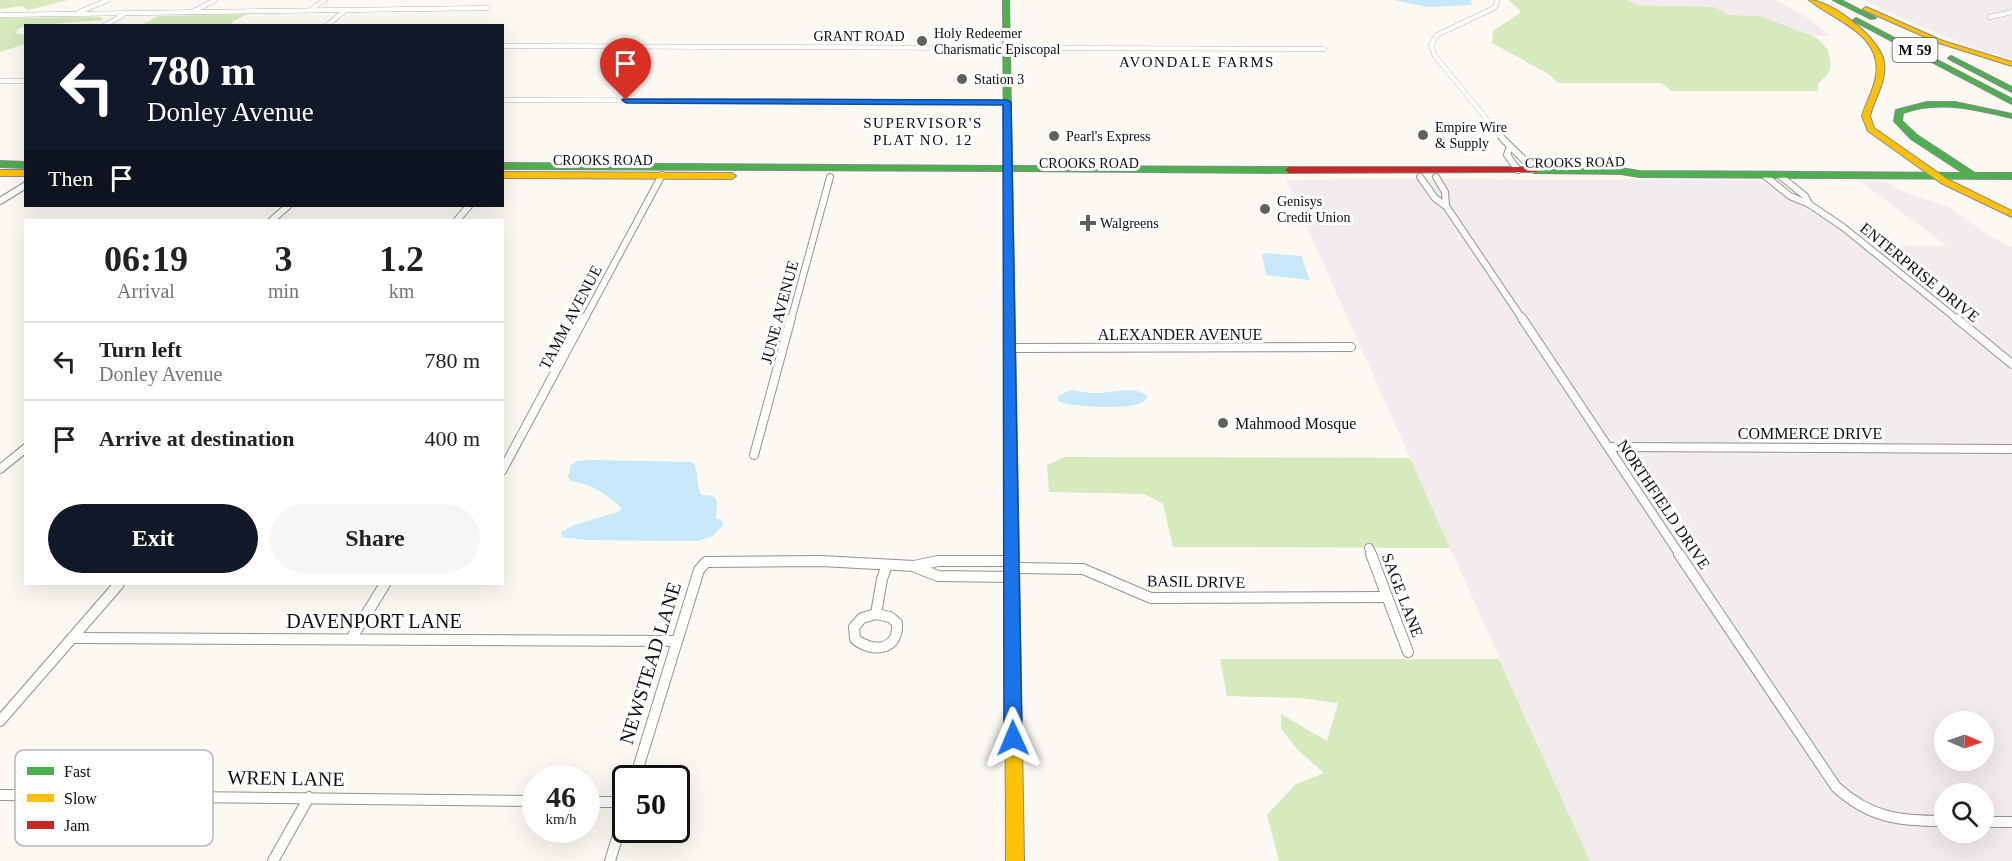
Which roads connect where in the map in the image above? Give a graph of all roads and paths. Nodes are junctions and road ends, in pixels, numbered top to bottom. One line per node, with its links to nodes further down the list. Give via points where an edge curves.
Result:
1 (108, 0): 17 (street)
2 (215, 0): 14 (street)
3 (325, 0): 11 (street)
4 (382, 0): 13 (street)
5 (1006, 0): 23 (main road)
6 (1497, 0): 33 (street, via 1492,9 1437,35 1431,46)
7 (1814, 0): 31 (main road, M 59); 54 (main road, via 1862,33 1880,55 1882,69 1866,112 1868,124)
8 (1836, 0): 28 (main road, M 59)
9 (1848, 0): 25 (main road, via 1923,35)
10 (489, 8): 13 (street)
11 (310, 10): 12 (street); 14 (street)
12 (346, 10): 13 (street); 21 (street)
13 (370, 10)
14 (192, 12): 16 (street)
15 (2012, 12): 19 (street)
16 (126, 13): 17 (street); 20 (street)
17 (76, 14): 18 (street)
18 (0, 15)
19 (1990, 17)
20 (107, 24)
21 (328, 24)
22 (504, 46): 23 (street, GRANT ROAD)
23 (1007, 48): 24 (street, GRANT ROAD); 30 (main road)
24 (1324, 49)
25 (2012, 64)
26 (0, 81): 27 (street)
27 (24, 81)
28 (2012, 90)
29 (504, 100): 30 (street)
30 (1007, 102): 46 (main road)
31 (2012, 102)
32 (2012, 116): 55 (main road, via 1934,104 1899,112 1898,121 1908,132)
33 (1509, 149): 41 (street); 48 (street, via 1507,155)
34 (0, 165): 35 (main road)
35 (24, 165)
36 (504, 168): 37 (main road, CROOKS ROAD); 50 (main road, CROOKS ROAD)
37 (776, 168): 38 (main road, CROOKS ROAD); 53 (main road)
38 (844, 169): 39 (main road, CROOKS ROAD); 57 (main road, via 830,171)
39 (974, 170): 46 (main road, CROOKS ROAD); 59 (main road)
40 (1205, 170): 44 (main road, CROOKS ROAD); 47 (main road, CROOKS ROAD); 60 (main road, via 1205,175)
41 (1534, 170): 48 (main road, CROOKS ROAD); 49 (main road, CROOKS ROAD)
42 (0, 173): 43 (main road)
43 (24, 173)
44 (1361, 173): 45 (main road, CROOKS ROAD); 58 (main road, CROOKS ROAD); 60 (main road, CROOKS ROAD)
45 (1434, 173): 48 (main road, CROOKS ROAD); 58 (main road, via 1420,172); 64 (street, NORTHFIELD DRIVE, via 1446,192)
46 (1007, 174): 47 (main road, CROOKS ROAD); 59 (main road, CROOKS ROAD); 70 (main road)
47 (1047, 174): 60 (main road, CROOKS ROAD)
48 (1520, 174): 49 (main road, CROOKS ROAD)
49 (1639, 174): 51 (main road, CROOKS ROAD)
50 (662, 175): 53 (main road, CROOKS ROAD); 77 (street, TAMM AVENUE)
51 (1764, 175): 52 (main road, CROOKS ROAD); 63 (street, ENTERPRISE DRIVE, via 1790,196)
52 (1779, 175): 54 (main road, CROOKS ROAD); 63 (street, ENTERPRISE DRIVE)
53 (765, 176): 57 (main road, CROOKS ROAD)
54 (1938, 176): 55 (main road, CROOKS ROAD); 67 (main road)
55 (1973, 176): 56 (main road, CROOKS ROAD)
56 (2012, 176)
57 (830, 177): 59 (main road, CROOKS ROAD); 76 (street, JUNE AVENUE)
58 (1420, 177): 64 (street, NORTHFIELD DRIVE)
59 (963, 178)
60 (1195, 178)
61 (24, 186): 62 (street)
62 (0, 201)
63 (1809, 204): 72 (street, ENTERPRISE DRIVE, via 1861,240)
64 (1446, 206): 73 (street, NORTHFIELD DRIVE)
65 (287, 207): 68 (street)
66 (468, 207): 69 (street)
67 (2012, 214)
68 (273, 219)
69 (457, 219)
70 (1010, 348): 71 (street, ALEXANDER AVENUE); 82 (main road)
71 (1351, 348)
72 (2012, 364)
73 (1608, 447): 74 (street, COMMERCE DRIVE); 98 (street, NORTHFIELD DRIVE, via 1836,787 1866,812 1906,821)
74 (2012, 449)
75 (24, 450): 78 (street)
76 (754, 455)
77 (504, 467)
78 (0, 469)
79 (1369, 548): 85 (street, SAGE LANE)
80 (887, 565): 81 (street); 86 (street); 89 (street, NEWSTEAD LANE, via 706,562 699,570)
81 (914, 566): 82 (street, via 938,561); 82 (street, via 938,576)
82 (1011, 569): 85 (street, BASIL DRIVE, via 1083,569 1151,598); 104 (main road)
83 (118, 585): 87 (street)
84 (384, 585): 88 (street)
85 (1387, 597): 90 (street, SAGE LANE)
86 (876, 614): 86 (street, via 862,618 854,627 855,639 865,647 887,645 897,636 899,630 894,620)
87 (72, 638): 88 (street, DAVENPORT LANE); 91 (street)
88 (351, 639): 89 (street, DAVENPORT LANE)
89 (676, 641): 92 (street, NEWSTEAD LANE)
90 (1408, 652)
91 (0, 721)
92 (639, 765)
93 (0, 795): 94 (street, WREN LANE)
94 (15, 795)
95 (213, 796): 96 (street, WREN LANE)
96 (309, 797): 97 (street, WREN LANE); 102 (street)
97 (522, 801)
98 (1934, 821)
99 (1994, 822): 100 (street)
100 (2012, 822)
101 (616, 843): 103 (street)
102 (273, 861)
103 (610, 861)
104 (1015, 861)

